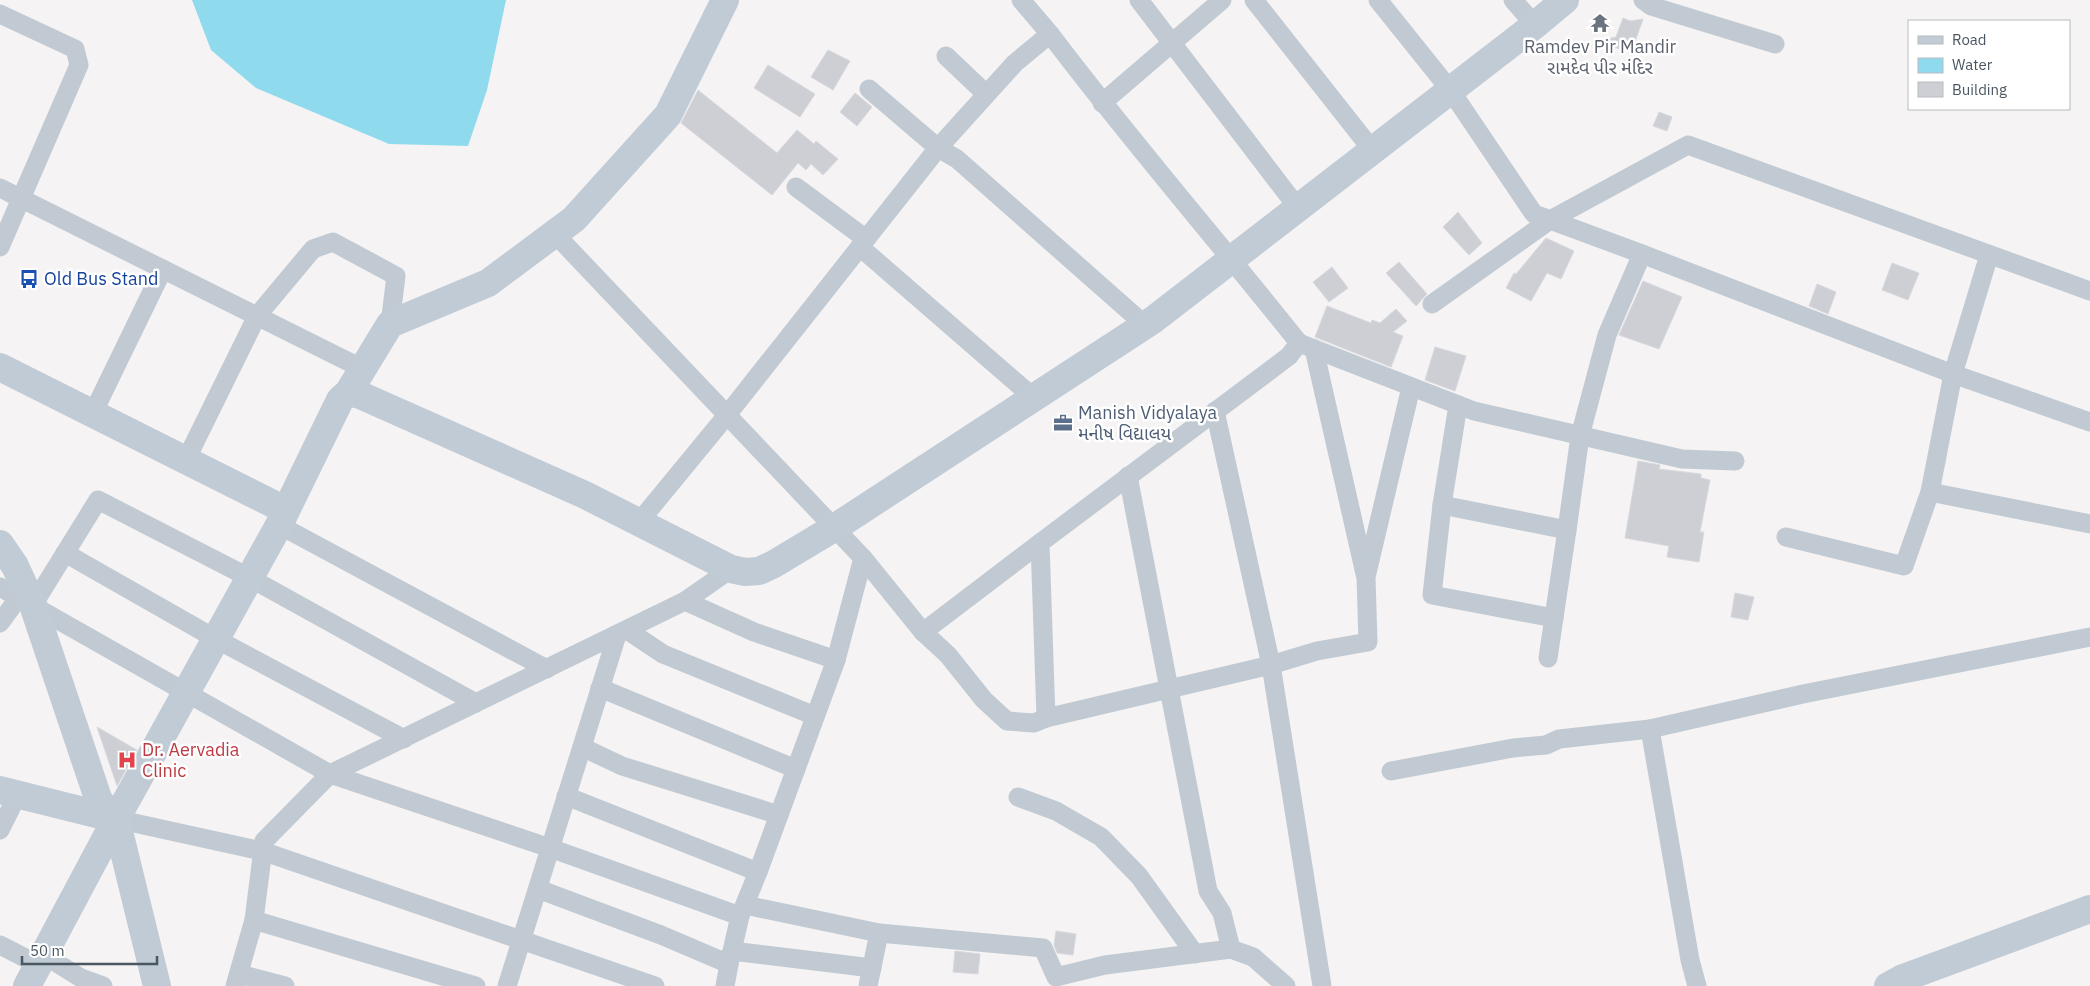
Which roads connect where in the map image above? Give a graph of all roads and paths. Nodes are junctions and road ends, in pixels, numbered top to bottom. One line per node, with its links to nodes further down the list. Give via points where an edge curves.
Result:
1 (725, 0): 27 (main road, via 668,115 574,219)
2 (1021, 0): 12 (street)
3 (1138, 0): 13 (street)
4 (1222, 0): 13 (street)
5 (1254, 0): 21 (street)
6 (1378, 0): 17 (street)
7 (1513, 0): 11 (street)
8 (1565, 0): 11 (main road)
9 (1643, 0): 14 (street, via 1651,6)
10 (0, 14): 24 (street, via 74,49 79,65)
11 (1536, 25): 17 (main road)
12 (1050, 34): 18 (street, via 1015,63); 19 (street)
13 (1171, 42): 19 (street); 25 (street)
14 (1775, 44)
15 (946, 56): 18 (street)
16 (869, 89): 20 (street)
17 (1451, 91): 21 (main road); 26 (street, via 1534,214)
18 (986, 94): 20 (street)
19 (1102, 103): 32 (street)
20 (938, 148): 28 (street); 38 (street, via 956,159)
21 (1373, 151): 25 (main road)
22 (0, 188): 24 (street)
23 (796, 188): 28 (street)
24 (22, 199): 29 (street); 33 (street)
25 (1298, 208): 32 (main road)
26 (1550, 220): 30 (street); 31 (street, via 1688,145); 35 (street)
27 (555, 234): 37 (main road, via 488,284); 49 (street)
28 (863, 243): 45 (street); 49 (street)
29 (0, 247)
30 (1642, 254): 42 (street); 51 (street, via 1606,335)
31 (1989, 255): 34 (street); 42 (street)
32 (1232, 259): 38 (main road); 39 (street)
33 (163, 270): 36 (street); 48 (street)
34 (2090, 292)
35 (1432, 304)
36 (258, 316): 37 (street, via 313,249 333,242 396,276); 41 (street); 52 (street)
37 (390, 324): 41 (main road)
38 (1146, 325): 45 (main road)
39 (1306, 346): 43 (street); 47 (street); 69 (street)
40 (0, 367): 48 (main road)
41 (363, 369): 44 (main road)
42 (1953, 374): 50 (street); 55 (street)
43 (1411, 387): 46 (street); 69 (street)
44 (348, 393): 57 (main road, via 340,400); 58 (main road, via 369,399)
45 (1034, 398): 60 (main road)
46 (1458, 405): 51 (street); 56 (street)
47 (1216, 411): 54 (street); 81 (street)
48 (93, 413): 52 (main road)
49 (727, 416): 58 (street); 60 (street)
50 (2090, 422)
51 (1580, 436): 53 (street, via 1682,459); 61 (street)
52 (186, 460): 57 (main road)
53 (1734, 461)
54 (1128, 476): 63 (street); 84 (street)
55 (1930, 492): 59 (street); 62 (street, via 1904,566)
56 (1442, 505): 61 (street); 73 (street, via 1432,594)
57 (282, 518): 68 (main road); 82 (street)
58 (639, 522): 67 (main road)
59 (2090, 524)
60 (834, 528): 66 (street); 67 (main road, via 759,571)
61 (1567, 530): 73 (street)
62 (1786, 537)
63 (1040, 542): 76 (street); 88 (street)
64 (0, 544): 71 (main road, via 15,566)
65 (65, 553): 68 (street, via 98,500); 71 (street); 78 (street)
66 (863, 558): 76 (street); 80 (street)
67 (732, 569): 72 (street)
68 (250, 578): 78 (main road); 86 (street)
69 (1366, 578): 81 (street, via 1368,642 1316,651)
70 (0, 587): 71 (street)
71 (26, 601): 74 (street); 85 (street); 99 (main road, via 99,801)
72 (685, 601): 75 (street); 80 (street, via 754,632)
73 (1554, 618): 79 (street)
74 (0, 623)
75 (622, 632): 82 (street); 83 (street); 87 (street, via 663,654)
76 (923, 632): 88 (street, via 1007,721 1034,723)
77 (2090, 638): 89 (street, via 1803,694)
78 (216, 639): 85 (main road); 90 (street)
79 (1548, 658)
80 (836, 660): 87 (street)
81 (1271, 665): 84 (street); 125 (street)
82 (547, 669): 86 (street)
83 (600, 688): 91 (street); 92 (street)
84 (1169, 689): 88 (street); 111 (street, via 1208,891 1222,912)
85 (187, 693): 94 (street); 99 (main road)
86 (476, 704): 90 (street)
87 (815, 716): 92 (street)
88 (1046, 718)
89 (1650, 729): 93 (street, via 1559,739 1546,746 1512,748); 126 (street)
90 (404, 738): 94 (street)
91 (582, 747): 96 (street); 98 (street, via 622,766)
92 (796, 769): 98 (street)
93 (1392, 771)
94 (330, 774): 101 (street); 102 (street, via 264,841)
95 (9, 792): 99 (main road); 100 (street)
96 (566, 796): 101 (street); 103 (street)
97 (1018, 797): 112 (street, via 1056,811 1101,837 1139,876)
98 (779, 815): 103 (street)
99 (116, 819): 102 (street); 114 (main road); 118 (main road)
100 (0, 830)
101 (550, 848): 104 (street); 106 (street)
102 (262, 851): 107 (street); 109 (street)
103 (758, 872): 106 (street)
104 (538, 888): 109 (street); 113 (street)
105 (2090, 909): 127 (main road)
106 (742, 911): 108 (street); 113 (street)
107 (254, 920): 116 (street); 120 (street)
108 (879, 933): 112 (street, via 1043,948 1056,977 1105,965); 115 (street)
109 (522, 940): 121 (street); 122 (street)
110 (0, 945): 114 (street)
111 (1231, 949): 112 (street); 124 (street, via 1253,957)
112 (1195, 954)
113 (731, 958): 115 (street); 123 (street)
114 (37, 969): 117 (street)
115 (870, 977)
116 (237, 980): 119 (street)
117 (103, 986)
118 (157, 986)
119 (285, 986)
120 (476, 986)
121 (507, 986)
122 (655, 986)
123 (725, 986)
124 (1286, 986)
125 (1322, 986)
126 (1697, 986)
127 (1888, 986)

